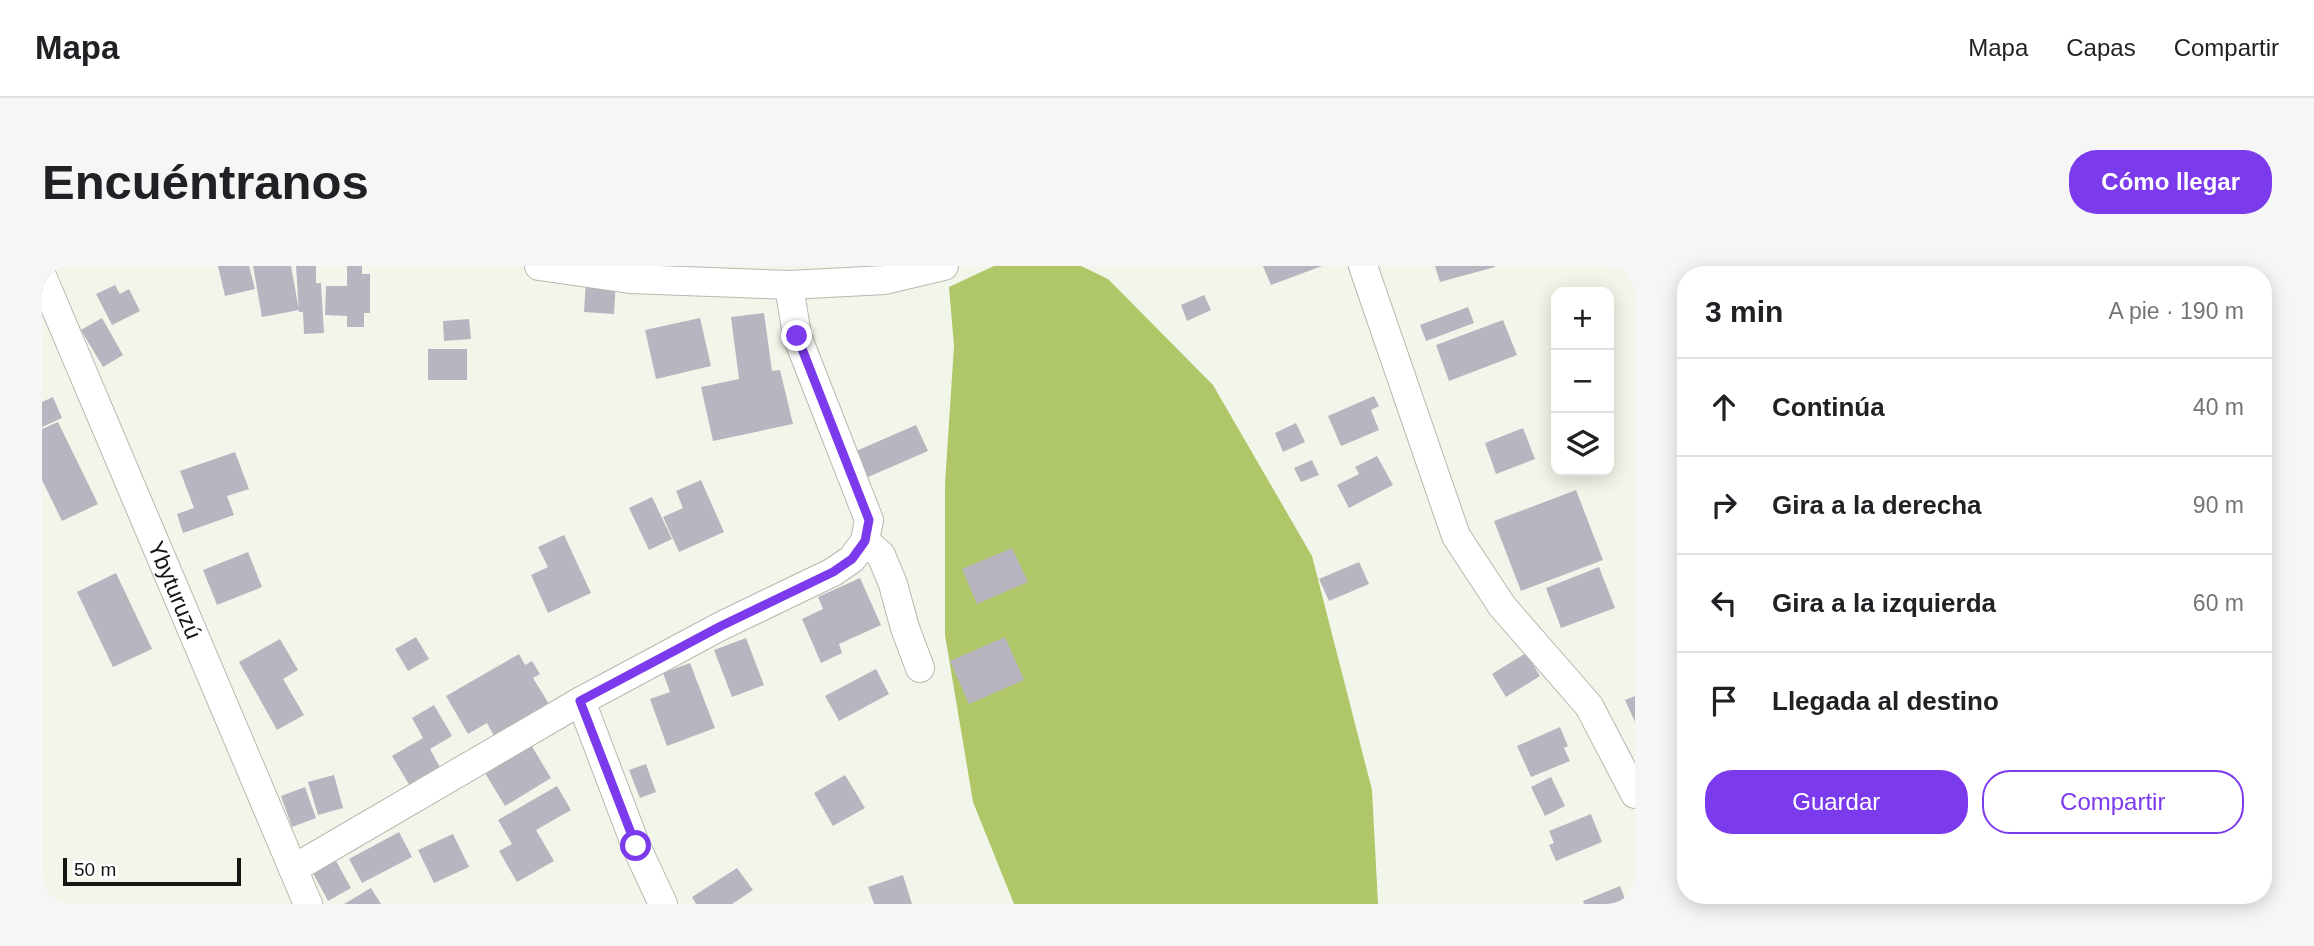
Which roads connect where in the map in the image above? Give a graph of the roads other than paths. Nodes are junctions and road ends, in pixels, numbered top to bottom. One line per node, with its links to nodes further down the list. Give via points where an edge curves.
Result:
1 (539, 266): 5 (street, via 630,279)
2 (944, 266): 5 (street, via 885,280)
3 (1363, 266): 9 (street, via 1456,536 1502,606 1589,706)
4 (42, 276): 10 (street, Ybyturuzú)
5 (789, 285): 6 (street, via 797,336 869,520)
6 (865, 541): 7 (street, via 881,555); 8 (street, via 852,559 833,572)
7 (920, 668)
8 (580, 701): 10 (street); 12 (street)
9 (1635, 794)
10 (293, 869): 11 (street, Ybyturuzú)
11 (308, 904)
12 (663, 904)

